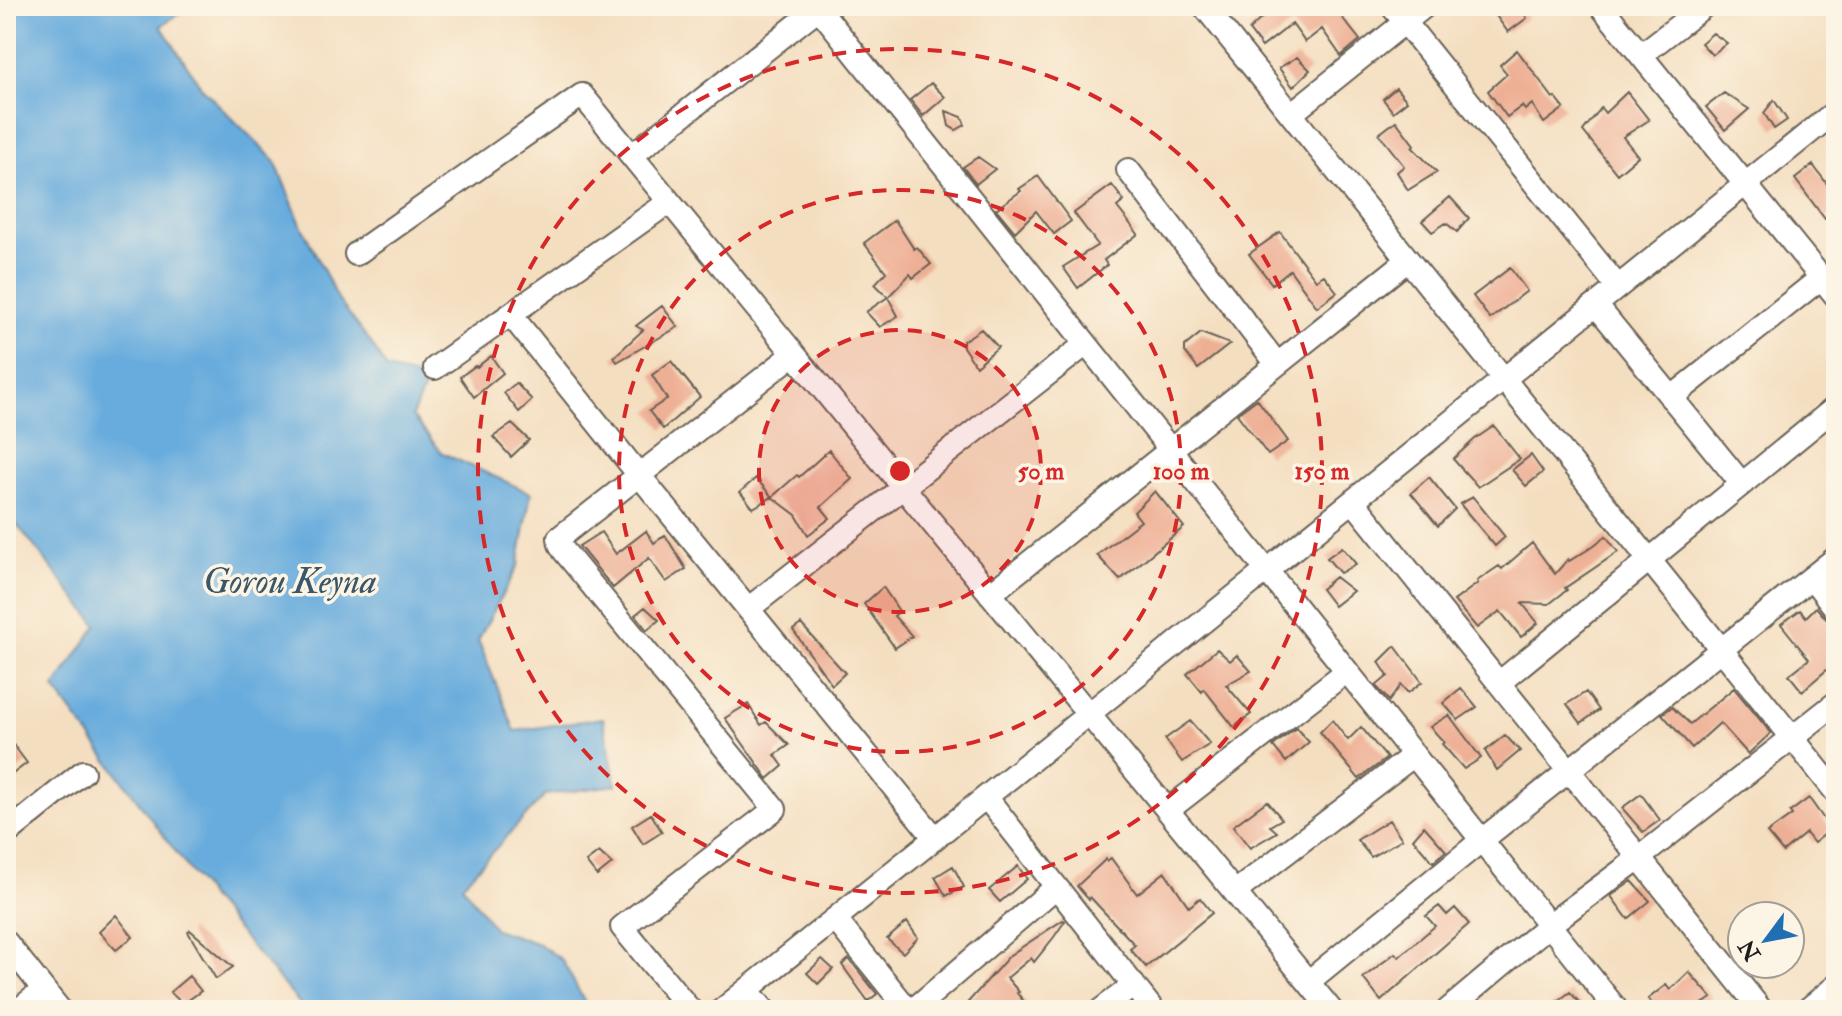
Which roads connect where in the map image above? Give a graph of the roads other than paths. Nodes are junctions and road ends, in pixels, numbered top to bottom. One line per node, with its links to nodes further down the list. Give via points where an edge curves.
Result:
1 (1204, 6): 8 (street)
2 (1425, 6): 6 (street)
3 (1601, 6): 7 (street)
4 (1704, 6): 7 (street)
5 (819, 7): 10 (street); 21 (street)
6 (1398, 14): 8 (street); 17 (street)
7 (1641, 55): 12 (street)
8 (1291, 114): 15 (street)
9 (1835, 114): 12 (street)
10 (631, 156): 13 (street); 14 (street, via 582,95)
11 (1128, 170): 23 (street)
12 (1745, 184): 16 (street); 17 (street)
13 (669, 202): 20 (street); 22 (street)
14 (356, 254)
15 (1408, 260): 23 (street); 25 (street)
16 (1821, 278): 18 (street); 26 (street)
17 (1618, 287): 19 (street)
18 (1836, 296)
19 (1596, 305): 25 (street); 26 (street)
20 (511, 315): 24 (street); 29 (street)
21 (1086, 344): 28 (street); 31 (street)
22 (794, 354): 29 (street); 31 (street)
23 (1277, 364): 28 (street)
24 (435, 368)
25 (1504, 379): 32 (street); 34 (street)
26 (1671, 398): 30 (street)
27 (1836, 407): 30 (street)
28 (1170, 450): 35 (street); 37 (street)
29 (639, 475): 38 (street); 68 (street, via 559,538 560,544 775,809 622,927)
30 (1742, 484): 34 (street)
31 (903, 487): 37 (street); 38 (street)
32 (1353, 501): 35 (street); 42 (street)
33 (1836, 558): 36 (street)
34 (1649, 560): 40 (street); 42 (street)
35 (1267, 571): 41 (street); 44 (street)
36 (1812, 578): 39 (street); 40 (street)
37 (990, 594): 44 (street)
38 (748, 609): 53 (street)
39 (1836, 609)
40 (1722, 650): 45 (street); 48 (street)
41 (1347, 671): 46 (street); 51 (street)
42 (1499, 683): 48 (street)
43 (1836, 703): 45 (street)
44 (1089, 714): 50 (street); 51 (street)
45 (1792, 737): 49 (street); 55 (street)
46 (1414, 755): 54 (street); 57 (street)
47 (83, 772): 52 (street)
48 (1569, 772): 54 (street); 55 (street)
49 (1836, 792)
50 (986, 797): 53 (street); 56 (street)
51 (1168, 810): 57 (street)
52 (6, 834)
53 (935, 838): 58 (street)
54 (1482, 840): 59 (street); 61 (street)
55 (1639, 858): 59 (street); 77 (street)
56 (1056, 887): 62 (street); 71 (street)
57 (1235, 892): 61 (street)
58 (835, 919): 65 (street); 71 (street)
59 (1549, 925): 75 (street); 76 (street)
60 (6, 942): 64 (street)
61 (1308, 982): 74 (street)
62 (1134, 985): 72 (street); 73 (street)
63 (1836, 986): 78 (street)
64 (44, 990): 66 (street); 67 (street)
65 (747, 990): 69 (street); 70 (street)
66 (18, 1010)
67 (60, 1010)
68 (690, 1010)
69 (722, 1010)
70 (764, 1010)
71 (910, 1010)
72 (1101, 1010)
73 (1153, 1010)
74 (1331, 1010)
75 (1448, 1010)
76 (1617, 1010)
77 (1761, 1010)
78 (1807, 1010)

